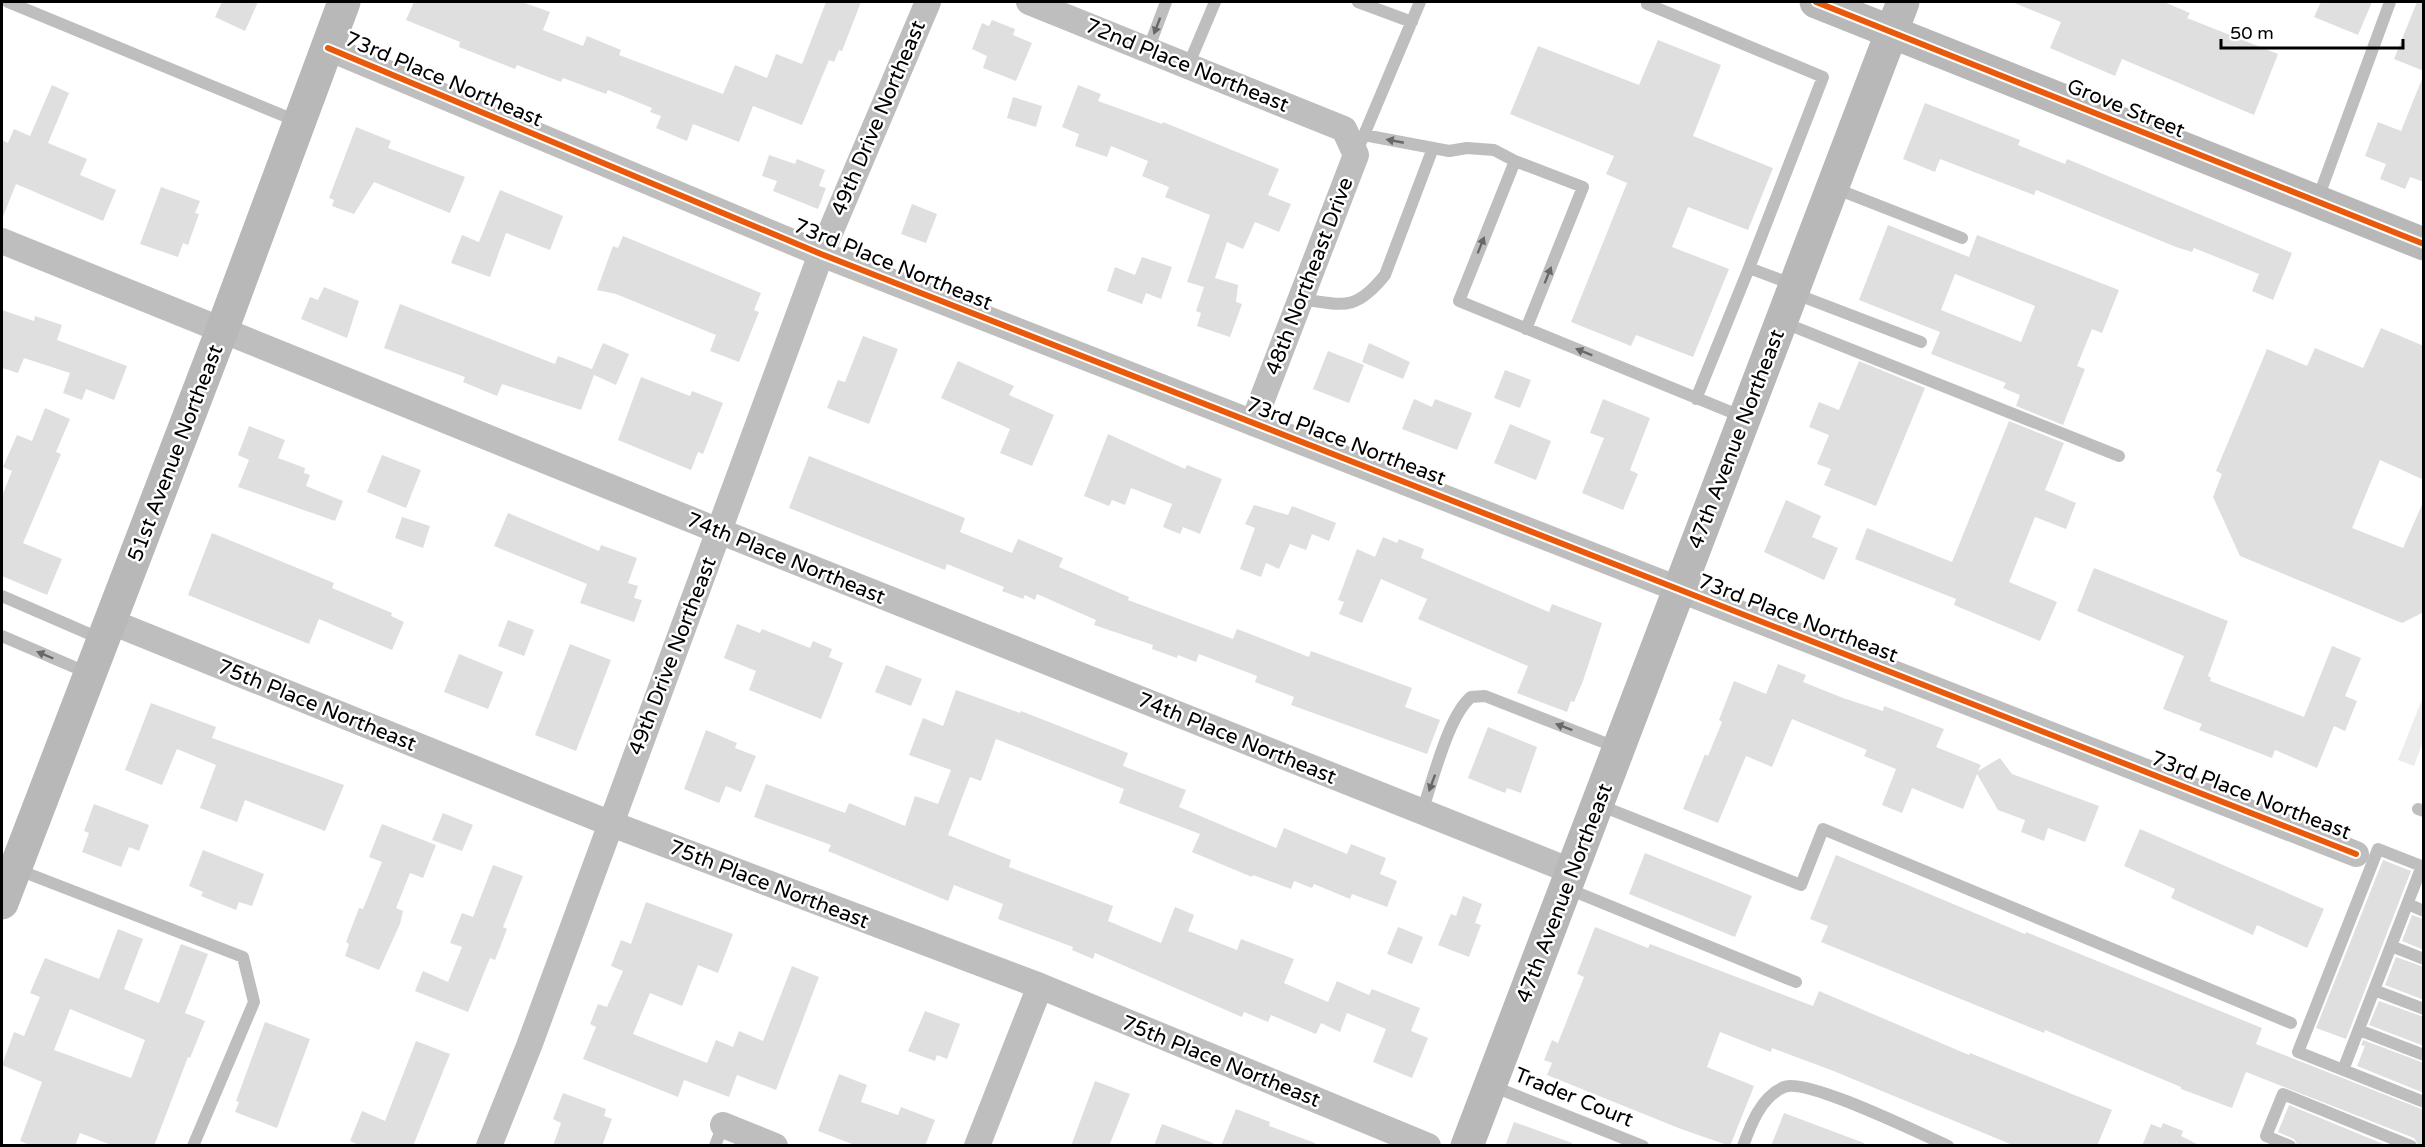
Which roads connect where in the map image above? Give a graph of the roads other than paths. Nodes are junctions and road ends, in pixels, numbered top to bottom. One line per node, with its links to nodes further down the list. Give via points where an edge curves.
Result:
1 (8, 2): 18 (lane)
2 (344, 2): 15 (street, 51st Avenue Northeast)
3 (928, 2): 27 (street, 49th Drive Northeast)
4 (1029, 2): 16 (street, 72nd Place Northeast)
5 (1166, 2): 16 (lane, one-way to 16)
6 (1215, 2): 17 (lane)
7 (1358, 2): 13 (lane)
8 (1420, 2): 13 (lane)
9 (1645, 2): 28 (lane, via 1823,78)
10 (1816, 2): 14 (street, Grove Street)
11 (1903, 2): 14 (street, 47th Avenue Northeast)
12 (2390, 2): 23 (lane)
13 (1412, 22): 19 (lane)
14 (1891, 32): 22 (street, 47th Avenue Northeast); 23 (street, Grove Street)
15 (328, 48): 18 (street, 51st Avenue Northeast); 27 (street, 73rd Place Northeast)
16 (1148, 50): 17 (street, 72nd Place Northeast)
17 (1188, 66): 19 (street, 72nd Place Northeast)
18 (300, 123): 32 (street, 51st Avenue Northeast)
19 (1354, 141): 20 (lane, one-way to 19); 29 (street, 48th Northeast Drive)
20 (1433, 148): 21 (lane, via 1494,150); 29 (lane, via 1380,281 1353,303)
21 (1515, 160): 31 (lane, one-way to 21, via 1459,301); 31 (lane, one-way to 21, via 1583,187)
22 (1832, 187): 24 (lane); 30 (street, 47th Avenue Northeast)
23 (2317, 202): 26 (street, Grove Street)
24 (1962, 238)
25 (2, 241): 32 (street, 74th Place Northeast)
26 (2424, 244)
27 (821, 254): 36 (street, 73rd Place Northeast); 38 (street, 49th Drive Northeast)
28 (1749, 268): 30 (lane); 34 (lane)
29 (1300, 299): 36 (street, 48th Northeast Drive)
30 (1789, 300): 33 (lane); 35 (street, 47th Avenue Northeast); 37 (lane)
31 (1526, 329): 34 (lane, one-way to 31)
32 (222, 330): 38 (street, 74th Place Northeast); 41 (street, 51st Avenue Northeast)
33 (1921, 342)
34 (1696, 399): 35 (lane)
35 (1744, 418): 39 (street, 47th Avenue Northeast)
36 (1253, 423): 39 (street, 73rd Place Northeast)
37 (2119, 456)
38 (718, 531): 46 (street, 74th Place Northeast); 47 (street, 49th Drive Northeast)
39 (1679, 589): 44 (street, 47th Avenue Northeast); 48 (street, 73rd Place Northeast)
40 (2, 596): 41 (lane)
41 (106, 630): 43 (street, 51st Avenue Northeast); 47 (street, 75th Place Northeast)
42 (2, 636): 43 (lane, one-way to 42)
43 (89, 673): 49 (street, 51st Avenue Northeast)
44 (1619, 748): 45 (street, 47th Avenue Northeast); 46 (lane, one-way to 46, via 1485,696 1471,696 1454,719)
45 (1598, 804): 51 (street, 47th Avenue Northeast); 61 (lane, via 1801,885 1823,828)
46 (1422, 811): 51 (street, 74th Place Northeast)
47 (609, 823): 58 (street, 75th Place Northeast); 69 (street, 49th Drive Northeast)
48 (2356, 854)
49 (8, 866): 52 (street, 51st Avenue Northeast); 68 (lane, via 243,957 254,1002)
50 (2423, 867): 53 (lane); 64 (lane, via 2378,849 2302,1041 2298,1052)
51 (1568, 879): 57 (lane); 65 (street, 47th Avenue Northeast)
52 (2, 903)
53 (2408, 904): 54 (lane); 55 (lane)
54 (2424, 910)
55 (2391, 946): 56 (lane); 59 (lane)
56 (2424, 959)
57 (1796, 982)
58 (1040, 986): 71 (street); 72 (street, 75th Place Northeast)
59 (2374, 990): 60 (lane); 62 (lane)
60 (2424, 1009)
61 (2291, 1023)
62 (2358, 1030): 63 (lane); 64 (lane)
63 (2424, 1055)
64 (2343, 1070): 66 (lane)
65 (1491, 1085): 73 (street, 47th Avenue Northeast); 74 (lane, Trader Court)
66 (2424, 1102)
67 (719, 1135): 70 (street)
68 (193, 1146)
69 (489, 1146)
70 (775, 1146)
71 (977, 1146)
72 (1428, 1146)
73 (1467, 1146)
74 (1643, 1146)
75 (1743, 1146): 76 (lane, via 1767,1098 1786,1086 1814,1088)
76 (1948, 1146)
77 (2290, 1146): 78 (lane, via 2266,1136 2283,1094)
78 (2411, 1146)

